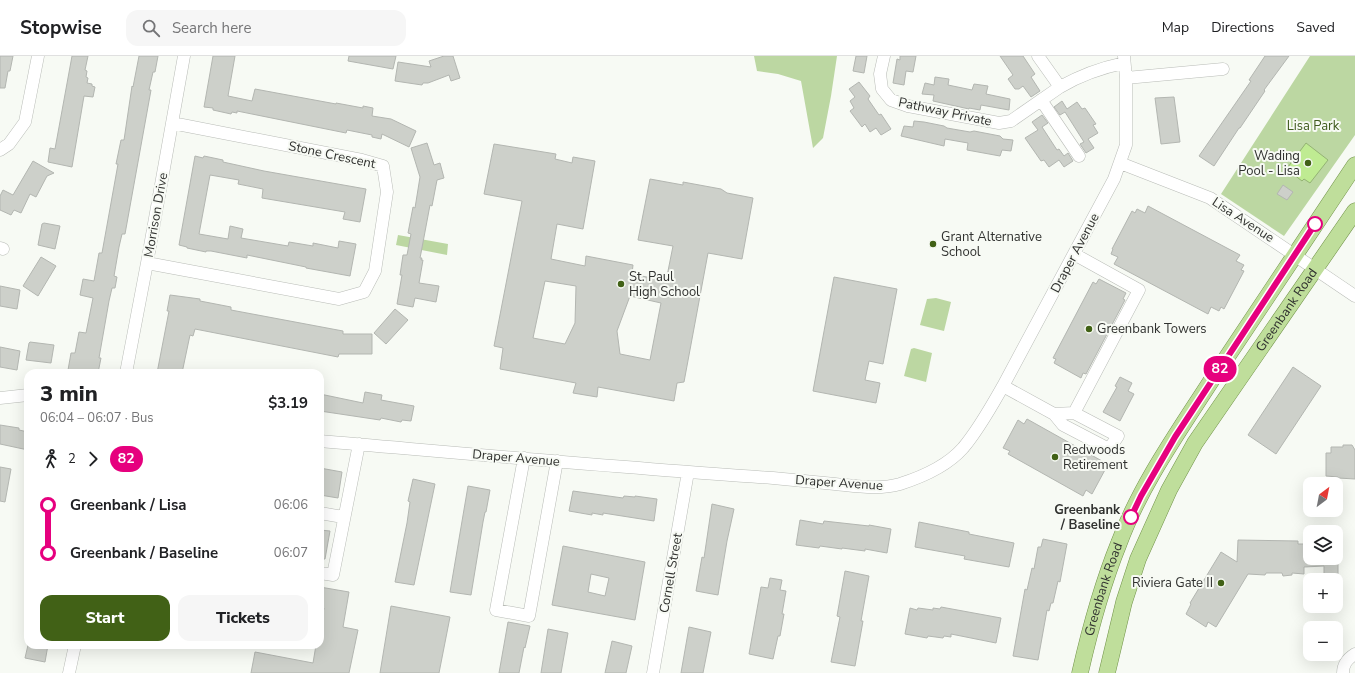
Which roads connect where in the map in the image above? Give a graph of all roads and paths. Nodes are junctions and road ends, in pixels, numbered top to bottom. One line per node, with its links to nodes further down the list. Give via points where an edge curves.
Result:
1 (38, 56): 11 (street, via 25,122 9,144)
2 (184, 56): 10 (street, Morrison Drive)
3 (884, 56): 9 (street, Pathway Private, via 880,74 882,90 891,100 908,106 999,123 1011,121)
4 (1038, 56): 8 (street)
5 (1124, 60): 7 (street, Draper Avenue); 8 (street, Pathway Private, via 1077,77)
6 (1223, 69): 7 (street)
7 (1126, 78): 13 (street, Draper Avenue, via 1126,145)
8 (1060, 87): 9 (street, Pathway Private)
9 (1041, 100): 12 (street)
10 (172, 123): 18 (street, Morrison Drive); 18 (street, Stone Crescent, via 383,166 387,192 375,271 364,292 339,299)
11 (0, 150)
12 (1079, 156)
13 (1120, 164): 16 (street, Draper Avenue); 17 (street, Lisa Avenue, via 1210,198)
14 (1355, 165): 17 (main road, Greenbank Road)
15 (1355, 211): 19 (main road, Greenbank Road)
16 (1074, 254): 22 (street, Draper Avenue); 25 (street, via 1139,290)
17 (1295, 254): 19 (street, Lisa Avenue); 39 (main road, Greenbank Road, via 1175,437 1141,496 1119,542 1108,573 1091,626)
18 (147, 263): 21 (street, Morrison Drive)
19 (1315, 268): 20 (street, Lisa Avenue); 40 (main road, Greenbank Road, via 1195,443 1169,490 1138,559 1124,602)
20 (1355, 296)
21 (127, 369)
22 (1003, 386): 26 (street); 31 (street, Draper Avenue, via 962,449 940,467 898,485 865,487)
23 (24, 395): 24 (street)
24 (0, 398)
25 (1074, 413): 26 (street); 26 (street, via 1118,436 1109,449 1063,425)
26 (1054, 414)
27 (324, 441): 28 (street, Draper Avenue)
28 (359, 444): 29 (street, Draper Avenue); 33 (street)
29 (524, 458): 30 (street, Draper Avenue); 30 (street, via 496,610 529,616)
30 (557, 461): 31 (street, Draper Avenue)
31 (688, 472): 38 (street, Cornell Street)
32 (324, 514): 33 (street)
33 (344, 517): 34 (street, via 333,576)
34 (324, 574)
35 (74, 649): 37 (street)
36 (1355, 654): 41 (street, via 1348,658)
37 (69, 673)
38 (653, 673)
39 (1080, 673)
40 (1107, 673)
41 (1343, 673)

